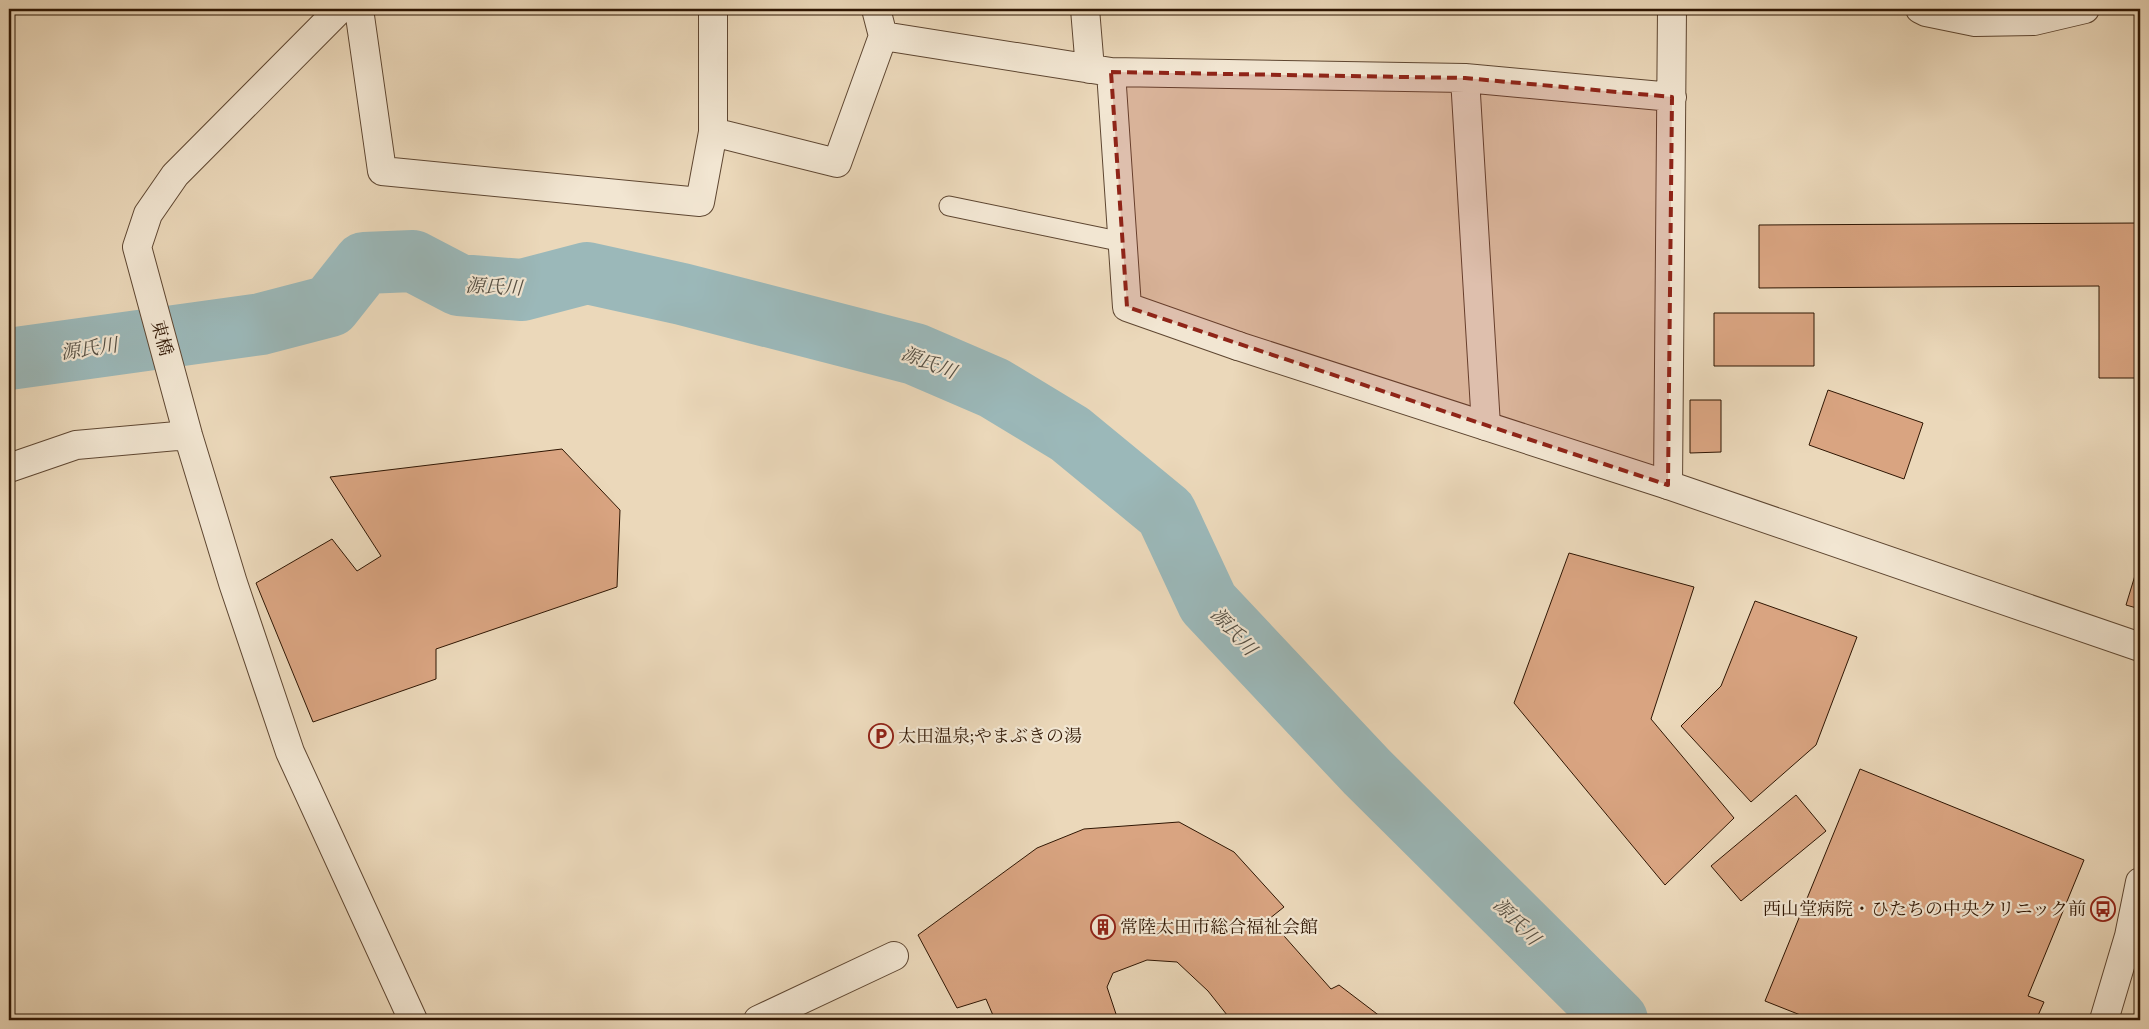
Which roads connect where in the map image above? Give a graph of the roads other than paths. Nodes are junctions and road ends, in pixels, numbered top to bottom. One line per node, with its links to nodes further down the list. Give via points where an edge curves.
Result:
1 (340, 9): 17 (street, 東橋, via 175,175 148,214 137,247)
2 (359, 9): 13 (street, via 382,171 700,202)
3 (713, 9): 13 (street)
4 (876, 9): 9 (street)
5 (1085, 9): 10 (street)
6 (1672, 9): 12 (street)
7 (1920, 9): 8 (street, via 1975,22 2034,21)
8 (2085, 9)
9 (883, 36): 10 (street); 13 (street, via 837,163)
10 (1100, 71): 11 (street); 15 (street)
11 (1465, 78): 12 (street); 16 (street)
12 (1672, 97): 19 (street)
13 (713, 132)
14 (950, 206): 15 (lane)
15 (1123, 242): 16 (street, via 1127,307)
16 (1486, 426): 19 (street)
17 (188, 435): 18 (street, via 76,445); 24 (street, 東橋, via 290,752)
18 (9, 468)
19 (1668, 485): 20 (street)
20 (2140, 647)
21 (2140, 882): 22 (street)
22 (2135, 936): 26 (street)
23 (894, 956): 25 (street)
24 (413, 1020)
25 (758, 1020)
26 (2104, 1020)

